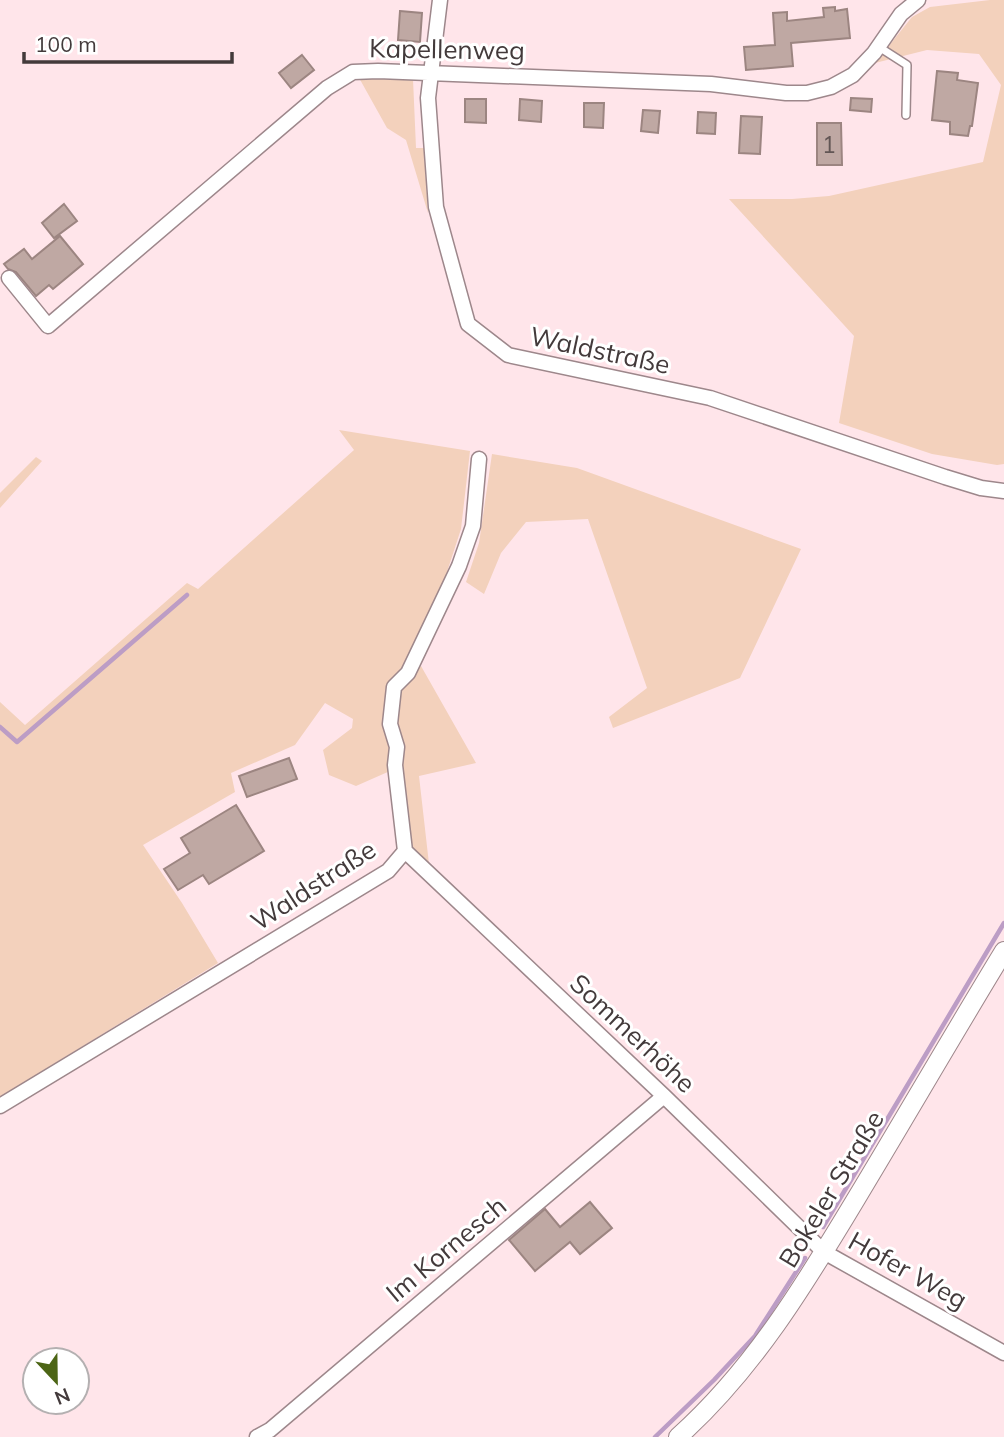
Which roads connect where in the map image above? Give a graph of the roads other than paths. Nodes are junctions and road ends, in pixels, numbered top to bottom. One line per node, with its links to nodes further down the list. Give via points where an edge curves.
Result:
1 (440, 0): 4 (street, Waldstraße)
2 (918, 0): 3 (street, Kapellenweg, via 901,14)
3 (879, 47): 4 (street, Kapellenweg, via 853,75 807,93 711,83); 5 (lane, via 906,65)
4 (431, 72): 6 (street, Kapellenweg, via 353,72 327,88 48,326); 8 (street, Waldstraße, via 428,98 436,207 468,324 508,355 710,398 944,477)
5 (906, 115)
6 (9, 278)
7 (480, 459): 9 (street, Waldstraße, via 473,526 458,566 408,673 394,687 390,724 397,747)
8 (1004, 491)
9 (405, 851): 11 (street, Sommerhöhe); 12 (street, Waldstraße, via 388,871)
10 (1004, 951): 13 (street, Bokeler Straße)
11 (664, 1096): 13 (street, Sommerhöhe); 15 (street, Im Kornesch)
12 (0, 1106)
13 (824, 1252): 14 (street, Hofer Weg); 16 (street, Bokeler Straße, via 747,1364)
14 (1004, 1353)
15 (257, 1437)
16 (678, 1437)

